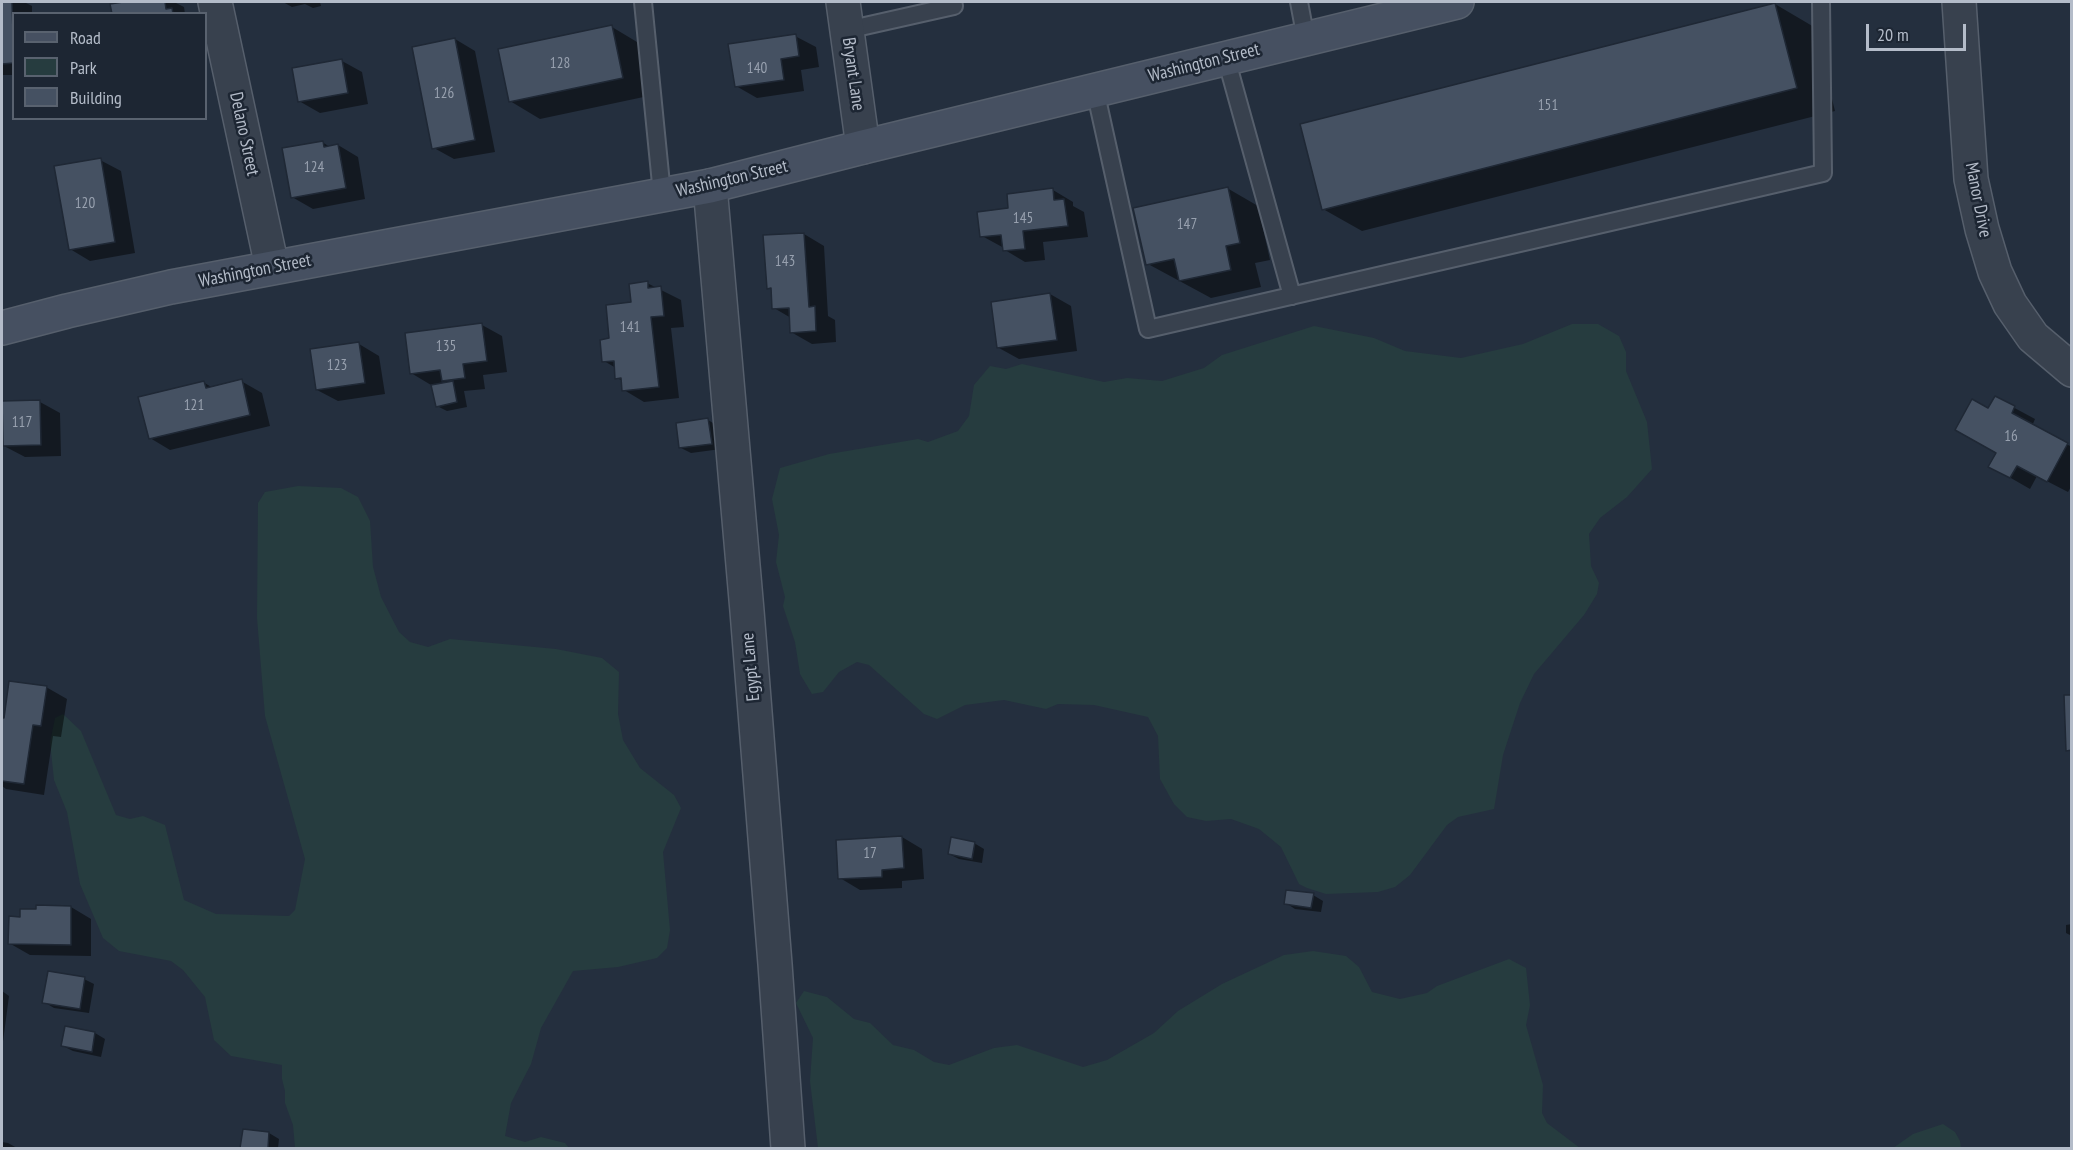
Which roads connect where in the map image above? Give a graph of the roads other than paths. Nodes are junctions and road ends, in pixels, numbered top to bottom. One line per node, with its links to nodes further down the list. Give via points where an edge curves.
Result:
1 (215, 2): 16 (street, Delano Street)
2 (643, 2): 15 (lane)
3 (953, 2): 9 (lane, via 954,6)
4 (1299, 2): 10 (lane)
5 (1457, 2): 8 (main road, Washington Street)
6 (1821, 2): 17 (lane, via 1823,173)
7 (1959, 2): 19 (street, Manor Drive, via 1971,179 1982,229 2010,304 2033,337)
8 (1422, 6): 10 (main road, Washington Street)
9 (845, 16): 13 (street, Bryant Lane)
10 (1306, 39): 11 (main road, Washington Street)
11 (1226, 58): 12 (main road, Washington Street); 17 (lane)
12 (1095, 90): 13 (main road, Washington Street); 17 (lane, via 1148,329)
13 (863, 147): 14 (main road, Washington Street)
14 (710, 186): 15 (main road, Washington Street); 20 (street, Egypt Lane)
15 (662, 195): 16 (main road, Washington Street)
16 (272, 267): 18 (main road, Washington Street)
17 (1292, 296)
18 (2, 328)
19 (2072, 370)
20 (788, 1149)

